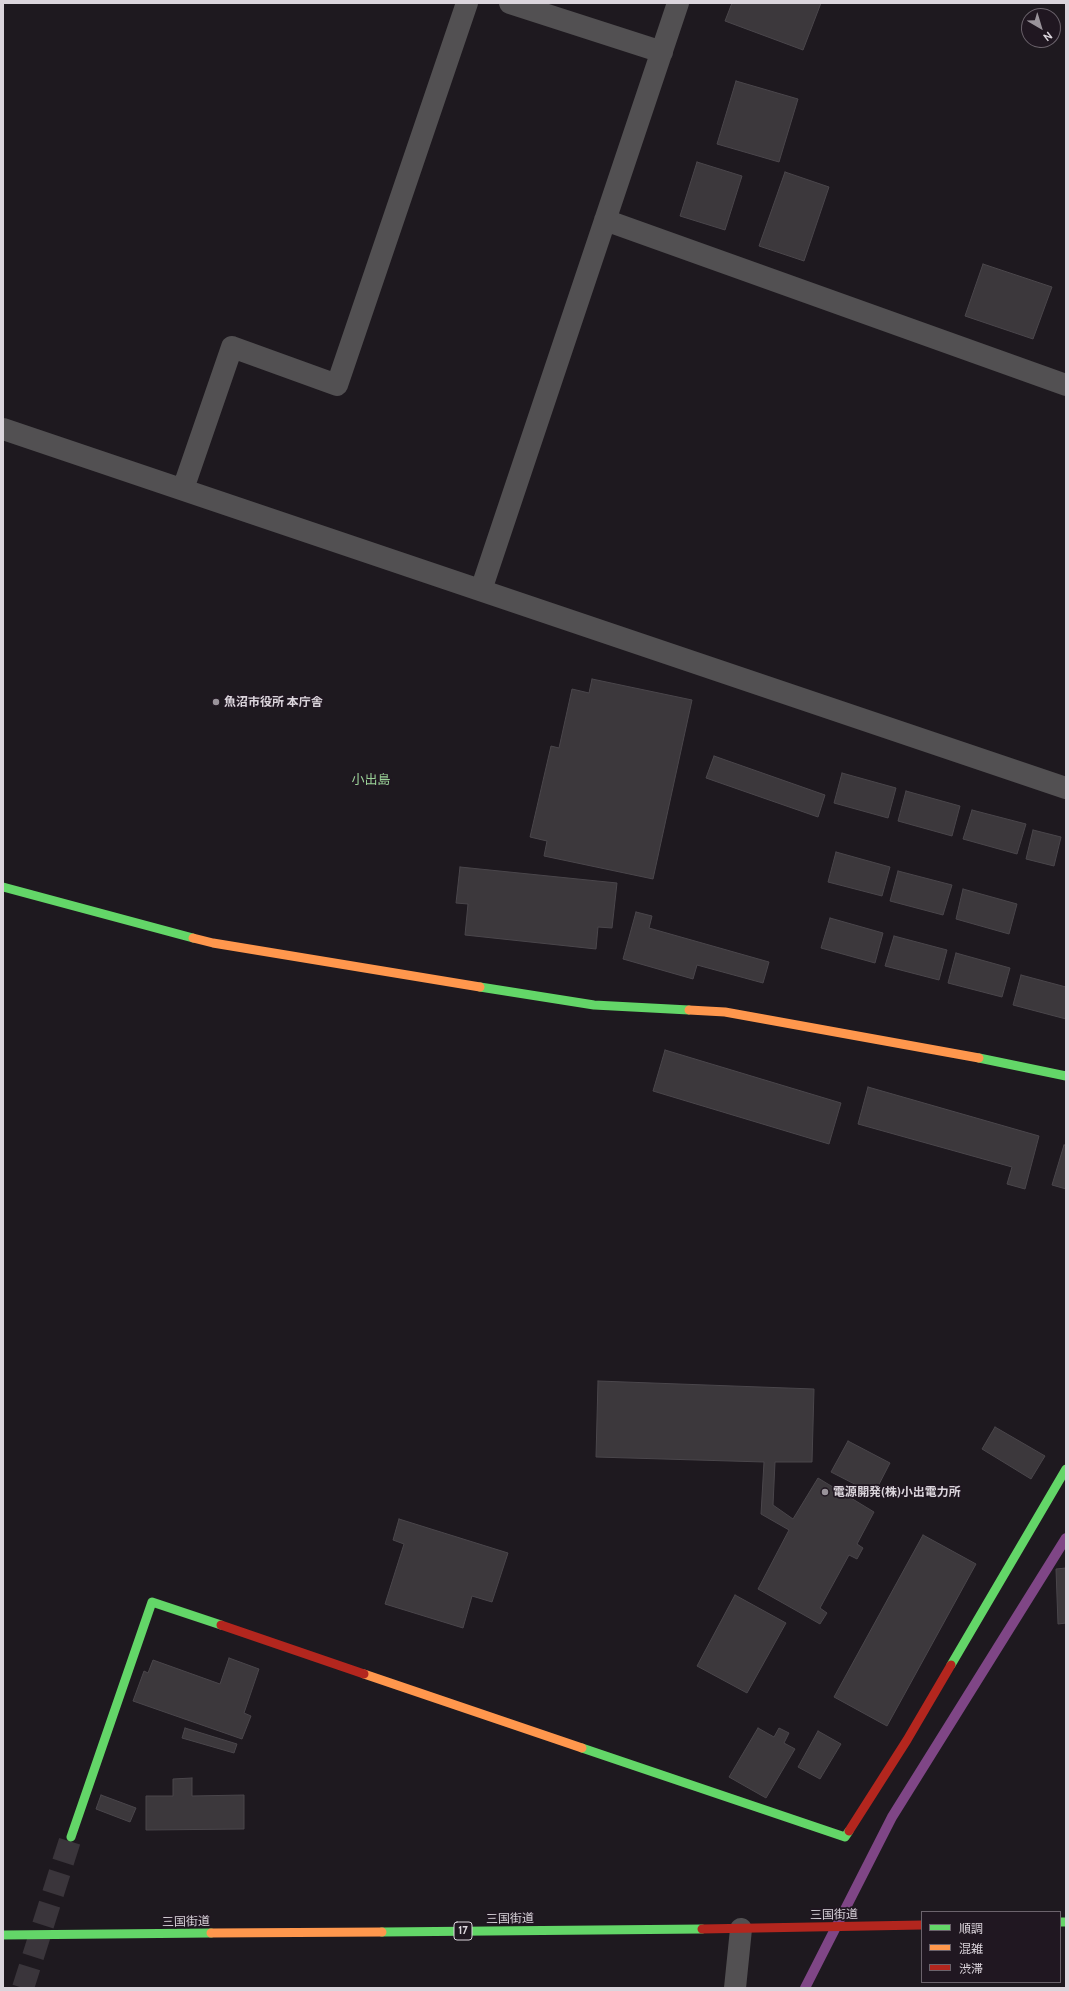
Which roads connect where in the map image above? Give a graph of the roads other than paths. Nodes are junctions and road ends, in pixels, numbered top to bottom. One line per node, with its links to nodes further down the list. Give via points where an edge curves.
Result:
1 (467, 3): 8 (street, via 337,385 232,347)
2 (510, 3): 4 (street)
3 (678, 3): 4 (street)
4 (662, 52): 5 (street)
5 (605, 220): 6 (street); 9 (street)
6 (1066, 385)
7 (3, 429): 8 (street)
8 (183, 489): 9 (street)
9 (481, 590): 10 (street)
10 (1066, 788)
11 (3, 887): 12 (main road, via 213,943 594,1005 725,1012)
12 (1066, 1076)
13 (1066, 1469): 14 (main road, via 907,1740 846,1837 152,1602)
14 (71, 1837)
15 (921, 1925): 16 (main road, 三国街道 / 17)
16 (741, 1929): 17 (main road, 三国街道 / 17); 18 (street)
17 (3, 1935)
18 (735, 1988)

